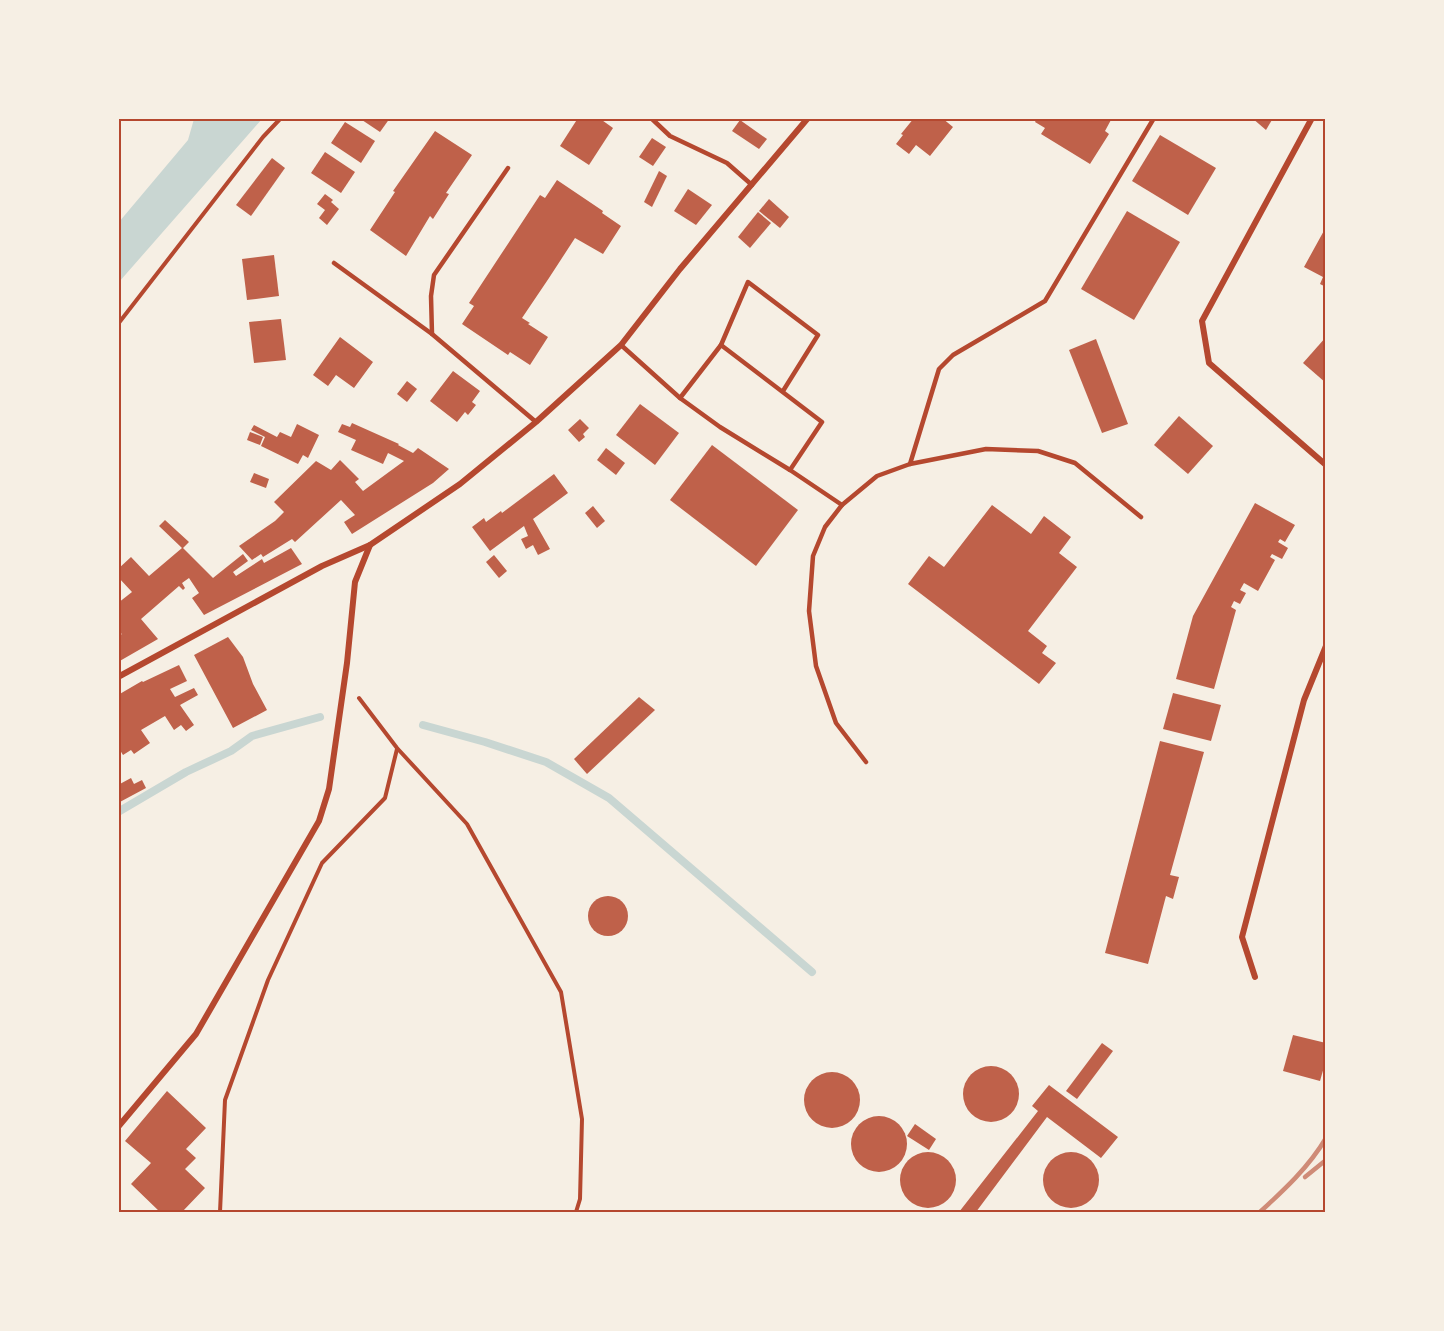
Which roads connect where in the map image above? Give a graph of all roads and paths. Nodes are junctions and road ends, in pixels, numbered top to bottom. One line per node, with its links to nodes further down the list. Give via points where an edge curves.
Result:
1 (281, 118): 9 (path, via 262,137)
2 (651, 118): 7 (lane, via 670,136 727,163)
3 (808, 118): 7 (street)
4 (1154, 118): 16 (lane, via 1045,301 953,355 939,369)
5 (1312, 118): 17 (street, via 1202,321 1209,363)
6 (508, 168): 10 (lane, via 434,275)
7 (752, 185): 11 (street)
8 (334, 263): 10 (lane)
9 (118, 324)
10 (432, 334): 15 (lane)
11 (621, 345): 14 (lane); 15 (street)
12 (721, 345): 13 (lane); 13 (lane, via 748,282 818,335); 14 (lane)
13 (783, 391): 18 (lane, via 822,422)
14 (680, 398): 18 (lane)
15 (536, 422): 21 (street, via 460,484)
16 (910, 464): 19 (lane, via 877,477); 20 (lane, via 986,449 1038,451 1075,463)
17 (1326, 465)
18 (790, 470): 19 (lane)
19 (842, 505): 26 (lane, via 825,527 813,556 809,611 816,666 836,723)
20 (1141, 517)
21 (370, 545): 23 (street, via 322,566); 28 (street, via 355,582 329,789 319,821 196,1034)
22 (1326, 646): 27 (street, via 1304,700 1242,937)
23 (118, 677)
24 (359, 698): 25 (path)
25 (397, 748): 29 (path, via 385,798 322,862 268,980 225,1100); 30 (path, via 467,824 561,992 582,1119 580,1199)
26 (866, 762)
27 (1255, 977)
28 (118, 1127)
29 (220, 1212)
30 (576, 1212)

